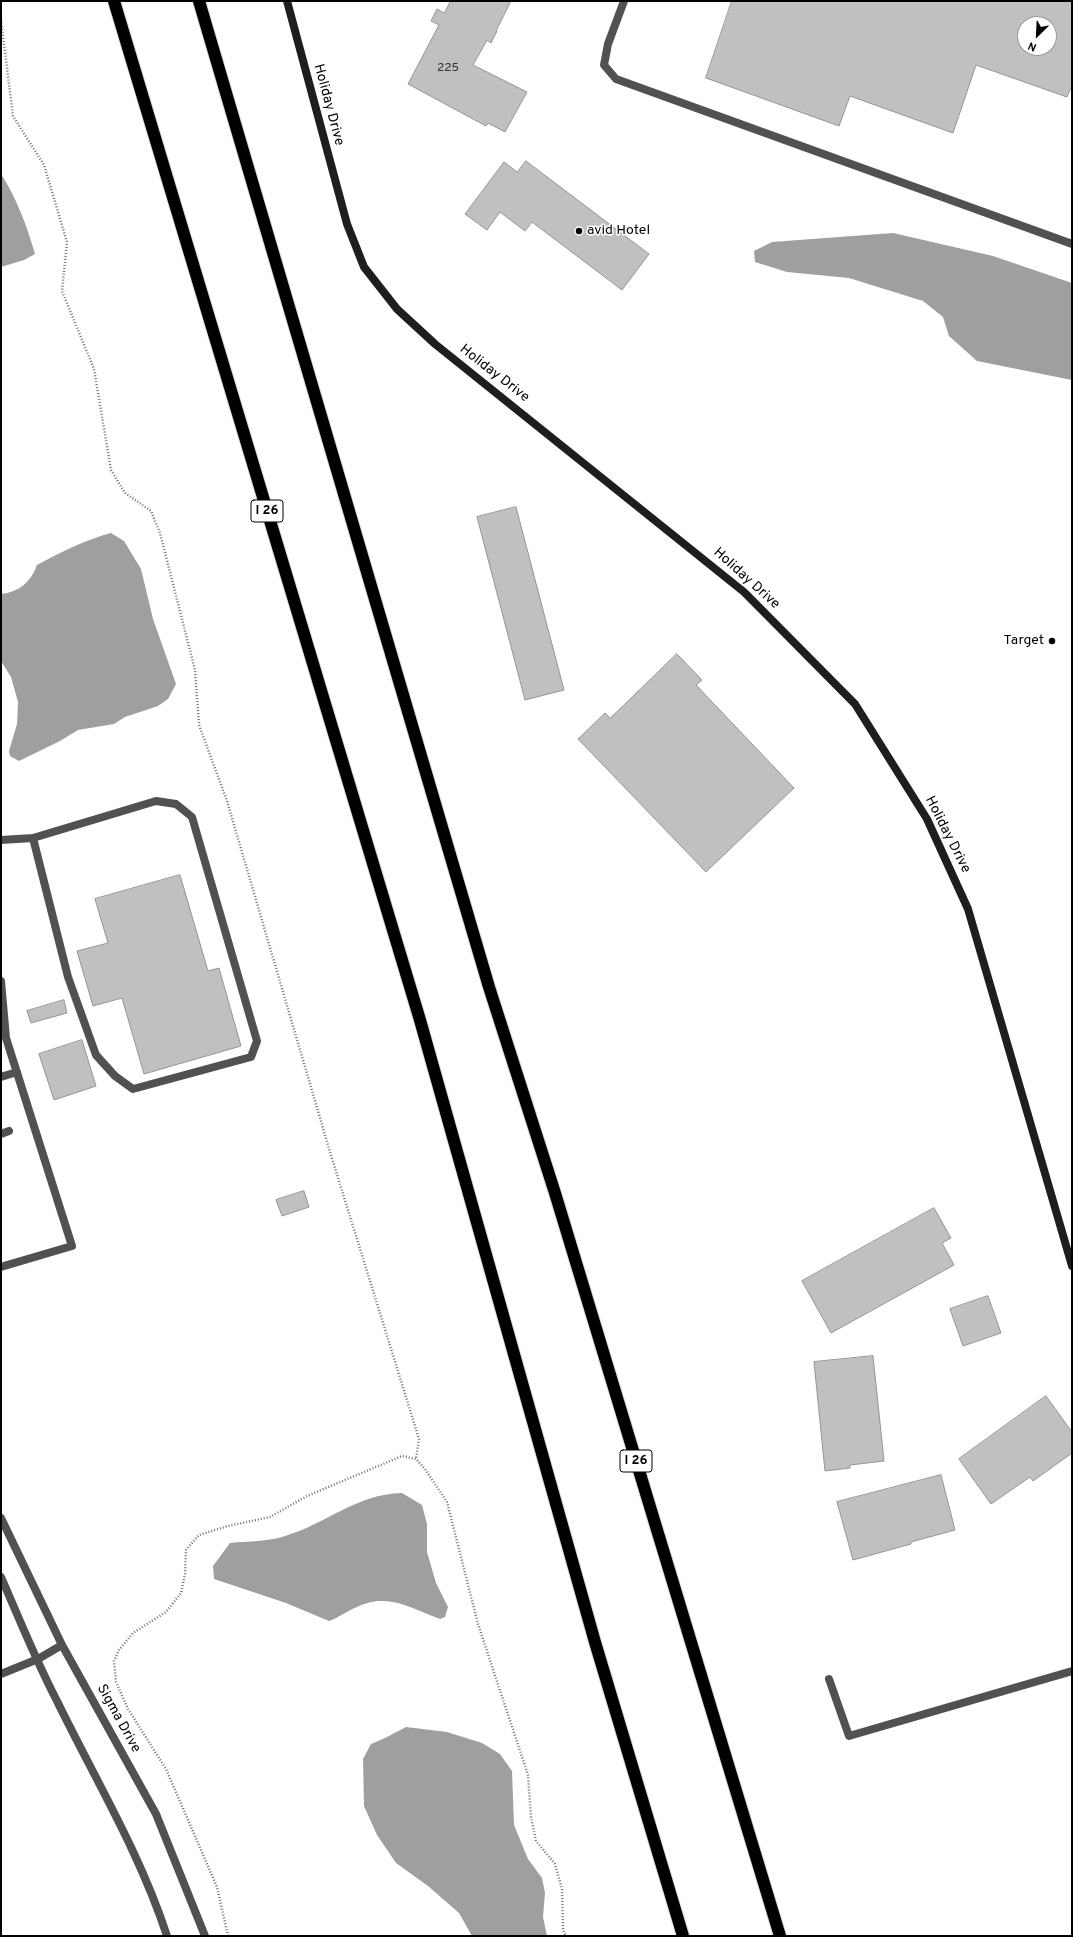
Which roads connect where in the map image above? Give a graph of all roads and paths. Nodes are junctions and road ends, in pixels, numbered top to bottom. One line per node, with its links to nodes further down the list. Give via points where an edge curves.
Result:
1 (114, 1): 26 (highway, I 26, via 420,1020 594,1642)
2 (199, 1): 27 (highway, I 26, via 489,987 555,1193)
3 (287, 1): 12 (main road, Holiday Drive, via 347,224 364,267 397,309 435,344 744,592 854,704 927,819 968,909)
4 (624, 1): 6 (street, via 608,44 604,65 616,79)
5 (1, 20): 14 (path, via 13,116 44,166 67,242 62,291 94,369 111,470 125,493 151,511 160,533 195,670 199,725 227,801 330,1152 419,1439)
6 (1072, 244)
7 (32, 838): 7 (street, via 156,801 176,804 192,817 257,1041 251,1057 133,1089 115,1076 96,1055 68,977); 8 (street)
8 (1, 840)
9 (1, 982): 10 (street, via 6,1038)
10 (17, 1072): 11 (street); 13 (street, via 72,1246)
11 (1, 1077)
12 (1072, 1266)
13 (1, 1268)
14 (416, 1459): 24 (path, via 402,1456 307,1496 270,1517 199,1535 186,1550 181,1593 166,1612 133,1633 119,1650 114,1661 116,1682 128,1709 166,1769 217,1888); 25 (path, via 447,1502 478,1624 528,1775 531,1817 536,1841 554,1864 562,1889)
15 (1, 1518): 17 (street, Sigma Drive)
16 (1, 1577): 18 (street)
17 (62, 1645): 18 (street); 23 (street, Sigma Drive, via 156,1814)
18 (38, 1659): 20 (street); 22 (street, via 56,1700 121,1824 154,1896)
19 (1072, 1671): 21 (street, via 849,1736)
20 (1, 1674)
21 (829, 1679)
22 (167, 1936)
23 (205, 1936)
24 (228, 1936)
25 (566, 1936)
26 (683, 1936)
27 (780, 1936)

